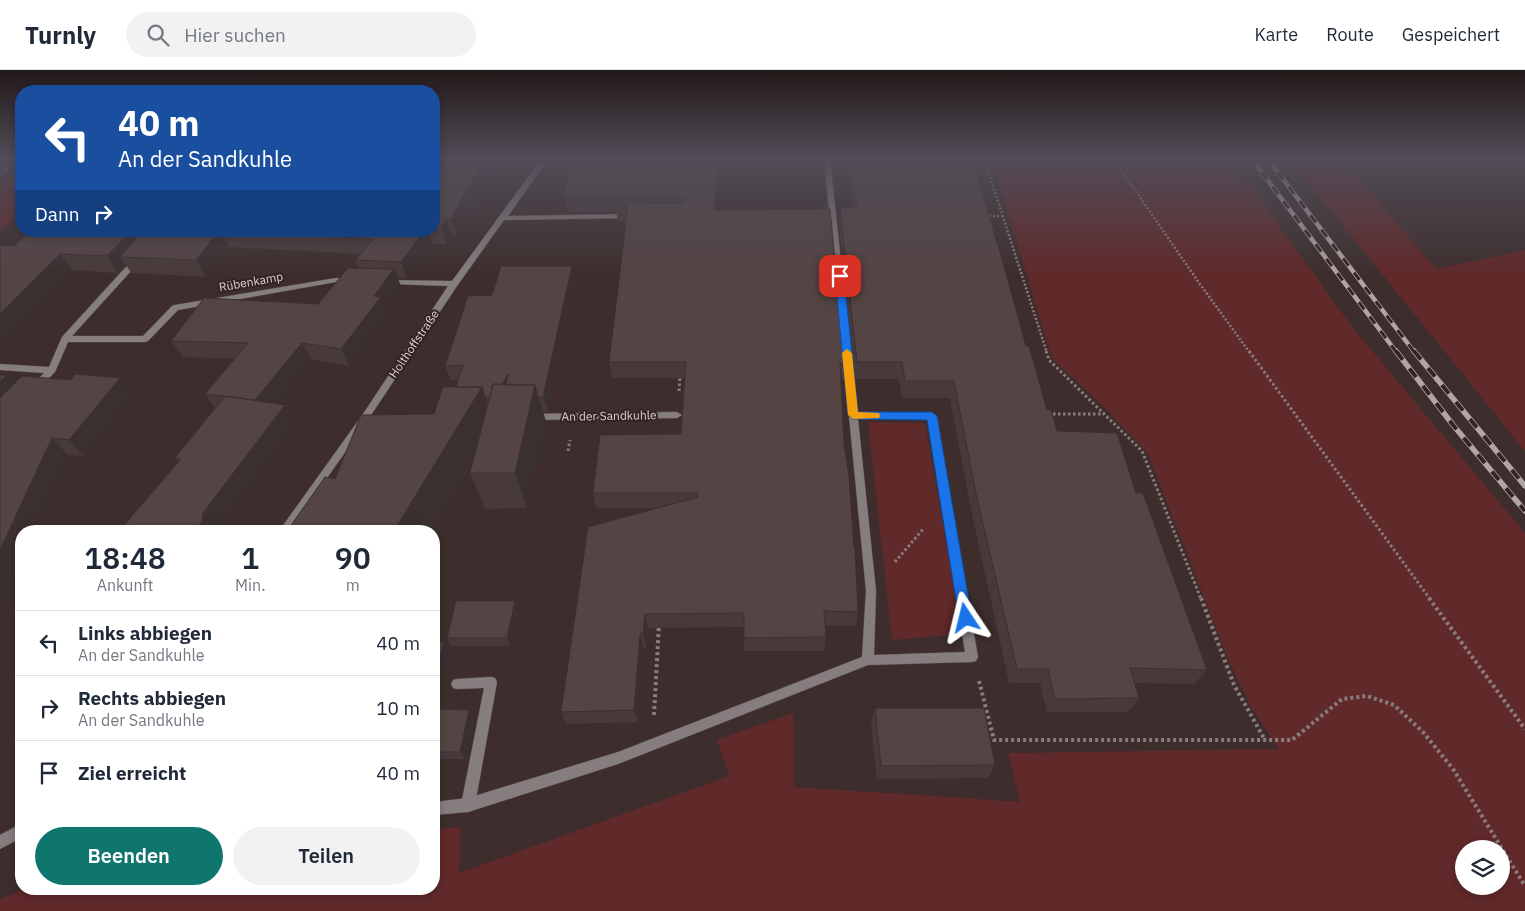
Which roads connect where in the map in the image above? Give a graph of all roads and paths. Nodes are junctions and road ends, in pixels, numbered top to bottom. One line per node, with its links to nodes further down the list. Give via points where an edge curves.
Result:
1 (518, 197): 8 (street, Holthoffstraße)
2 (831, 197): 21 (street)
3 (996, 197): 7 (path)
4 (1140, 197): 30 (path)
5 (642, 216): 8 (street)
6 (982, 216): 7 (path)
7 (1002, 216): 19 (path, via 1049,360)
8 (503, 218): 12 (street, Holthoffstraße)
9 (144, 253): 13 (street)
10 (355, 281): 13 (street, Rübenkamp, via 336,280 175,308 145,339)
11 (375, 282): 12 (street)
12 (454, 284): 24 (street, Holthoffstraße, via 371,416)
13 (65, 339): 16 (street)
14 (0, 367): 16 (street)
15 (680, 369): 20 (path)
16 (52, 370): 17 (street)
17 (26, 397)
18 (1047, 414): 19 (path)
19 (1105, 414): 31 (path, via 1142,450 1234,685)
20 (677, 415): 22 (street, An der Sandkuhle)
21 (853, 415): 23 (street, via 932,416); 25 (street)
22 (524, 417)
23 (945, 503): 25 (path); 27 (street)
24 (289, 525)
25 (870, 591): 28 (street)
26 (659, 619): 32 (path)
27 (972, 656): 28 (street); 31 (path, via 994,740)
28 (868, 660): 32 (street)
29 (457, 684): 33 (street, via 491,682)
30 (1525, 729)
31 (1266, 740): 37 (path, via 1292,740 1342,699 1367,696 1394,705 1424,732 1453,769)
32 (652, 743): 33 (street, via 600,764)
33 (468, 805): 34 (street)
34 (440, 808)
35 (15, 834): 36 (street)
36 (0, 842)
37 (1525, 886)

